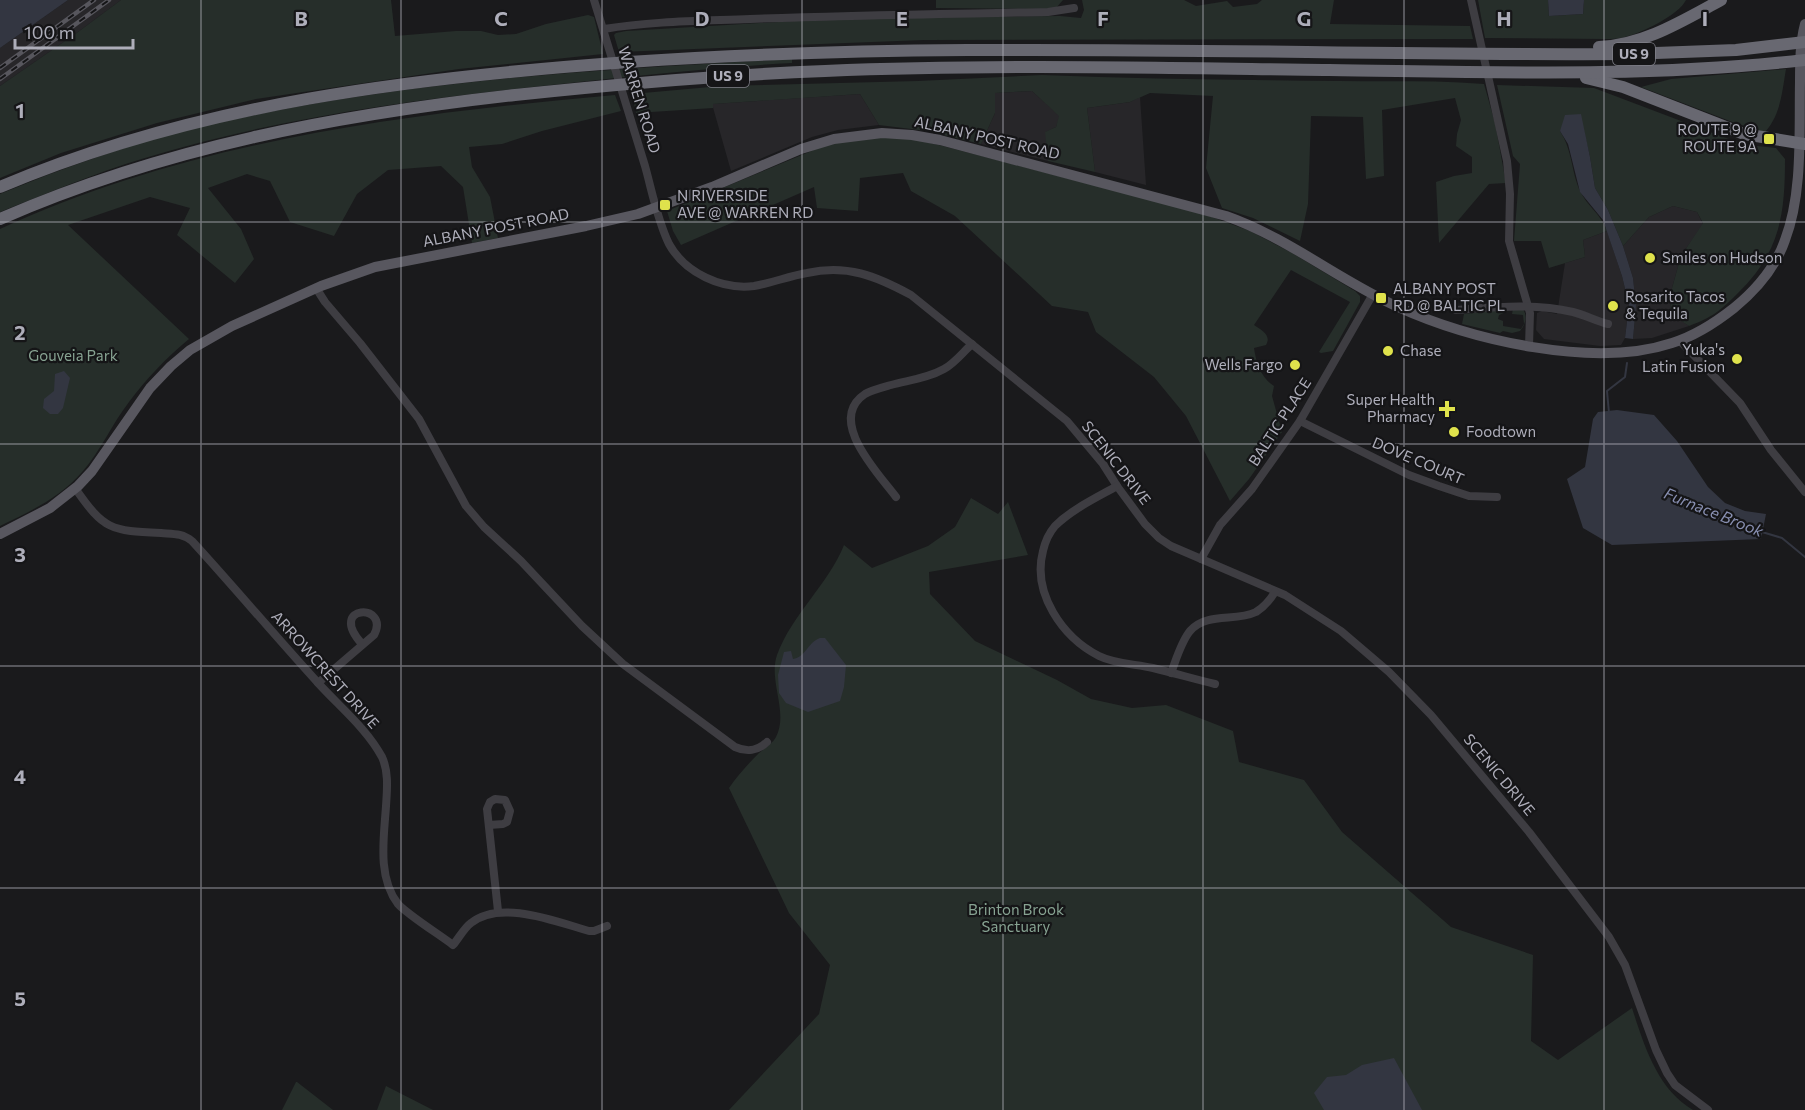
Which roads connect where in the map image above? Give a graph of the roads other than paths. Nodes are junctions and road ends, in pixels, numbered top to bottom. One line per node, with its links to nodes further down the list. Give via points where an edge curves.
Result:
1 (594, 0): 6 (street, WARREN ROAD)
2 (1471, 0): 18 (street, via 1508,166 1510,245)
3 (1721, 0): 8 (highway, via 1660,32 1627,44)
4 (1074, 8): 6 (street, via 1048,12 737,20)
5 (1805, 24): 11 (main road, ALBANY POST ROAD, via 1801,46)
6 (604, 29): 14 (street, WARREN ROAD)
7 (1805, 42): 8 (highway, US 9, via 1736,50)
8 (1496, 54): 13 (highway, US 9, via 831,52 530,70 358,91 231,114 133,139)
9 (1805, 60): 10 (highway, US 9, via 1666,71)
10 (1500, 72): 11 (highway, via 1604,81 1733,131); 15 (highway, US 9, via 1081,67 828,70 568,89 313,124 228,142 104,177)
11 (1802, 144): 12 (main road, ALBANY POST ROAD)
12 (1801, 177): 21 (main road, ALBANY POST ROAD, via 1785,240 1764,277 1727,314)
13 (0, 187)
14 (656, 208): 16 (main road, ALBANY POST ROAD, via 586,226 375,267); 17 (main road, ALBANY POST ROAD, via 824,141 874,133 912,135 1226,216 1267,233); 22 (street, SCENIC DRIVE, via 670,245 690,268 709,279 742,287 807,272 860,272 911,295)
15 (0, 219)
16 (316, 288): 26 (main road, ALBANY POST ROAD, via 215,334 179,359 150,388 92,471); 37 (street, via 419,419 466,506 582,626 623,664 735,747 756,749)
17 (1372, 294): 23 (main road, ALBANY POST ROAD, via 1456,328); 24 (street, BALTIC PLACE)
18 (1528, 306): 19 (street); 20 (street, via 1570,312); 23 (street)
19 (1456, 310)
20 (1608, 324)
21 (1680, 341): 23 (main road, ALBANY POST ROAD, via 1622,353); 27 (street, via 1740,403)
22 (972, 344): 25 (street, SCENIC DRIVE, via 1066,422); 28 (street, via 947,368 864,394 851,410 851,429 860,450)
23 (1529, 346)
24 (1300, 422): 29 (street, DOVE COURT, via 1409,475 1469,496); 31 (street, BALTIC PLACE, via 1252,489 1220,525)
25 (1117, 486): 31 (street, SCENIC DRIVE, via 1159,538); 34 (street, via 1071,513 1054,528 1042,554 1041,585 1056,617 1081,645 1101,657)
26 (75, 488): 30 (main road, ALBANY POST ROAD, via 50,508); 35 (street, ARROWCREST DRIVE, via 89,510 105,524 127,532 180,534 192,541)
27 (1805, 492)
28 (896, 496)
29 (1497, 497)
30 (0, 534)
31 (1201, 559): 32 (street, SCENIC DRIVE)
32 (1275, 592): 34 (street, via 1257,611 1196,625 1188,633); 41 (street, SCENIC DRIVE, via 1341,631 1389,672 1431,715 1529,832 1610,937 1625,965 1667,1073)
33 (362, 644): 35 (street)
34 (1171, 673): 36 (street)
35 (318, 683): 39 (street, ARROWCREST DRIVE, via 361,728 386,770 385,872 399,904 453,945 471,922)
36 (1215, 684)
37 (767, 742)
38 (489, 825): 39 (street)
39 (498, 911): 40 (street, via 589,931)
40 (607, 926)
41 (1708, 1110)

